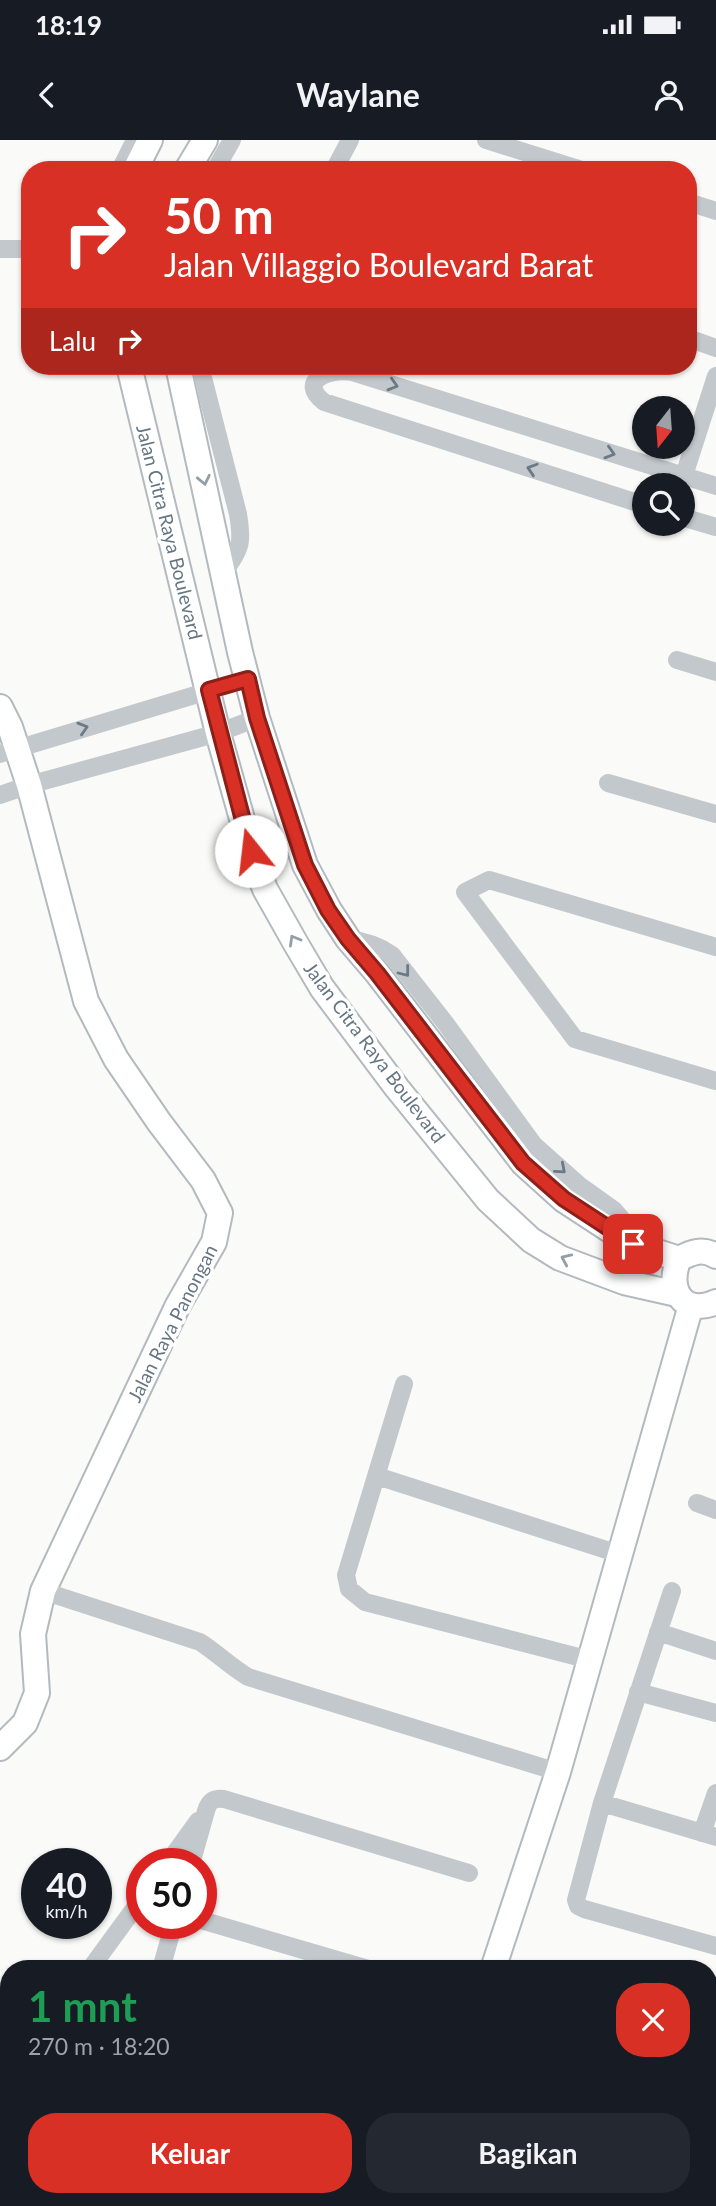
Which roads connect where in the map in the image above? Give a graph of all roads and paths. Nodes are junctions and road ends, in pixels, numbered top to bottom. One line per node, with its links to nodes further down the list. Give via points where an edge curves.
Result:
1 (135, 140): 7 (street)
2 (150, 140): 8 (main road)
3 (205, 140): 9 (main road)
4 (232, 140): 10 (street)
5 (350, 140): 11 (street)
6 (486, 140): 12 (street)
7 (124, 161)
8 (140, 161)
9 (192, 161)
10 (220, 161)
11 (339, 161)
12 (553, 161)
13 (697, 205): 14 (street)
14 (716, 211)
15 (0, 249): 16 (street)
16 (21, 249)
17 (697, 341): 18 (street)
18 (716, 348)
19 (131, 375): 36 (main road, Jalan Citra Raya Boulevard)
20 (182, 375): 25 (main road, Jalan Citra Raya Boulevard)
21 (201, 375): 25 (street)
22 (322, 375): 30 (street, one-way to 22, via 324,402 314,390)
23 (361, 375): 26 (street, one-way to 26)
24 (716, 376): 27 (street)
25 (206, 436): 35 (main road, Jalan Citra Raya Boulevard, one-way to 35, via 224,572)
26 (661, 473)
27 (684, 473)
28 (695, 482): 29 (street)
29 (716, 486)
30 (632, 501)
31 (695, 521): 32 (street)
32 (716, 527)
33 (677, 660): 34 (street)
34 (716, 672)
35 (248, 679): 36 (street); 38 (main road, Jalan Citra Raya Boulevard)
36 (209, 690): 39 (main road, Jalan Citra Raya Boulevard); 40 (street, one-way to 36)
37 (0, 707): 40 (main road, Jalan Raya Panongan)
38 (257, 718): 39 (street); 48 (main road, Jalan Citra Raya Boulevard, one-way to 48, via 305,865 348,939 451,1051 564,1199 633,1244)
39 (218, 733): 42 (street); 49 (main road, Jalan Citra Raya Boulevard, one-way to 39, via 624,1282 560,1258 531,1240 488,1200 397,1088 322,988 296,944 261,876)
40 (9, 751): 42 (main road, Jalan Raya Panongan)
41 (608, 783): 44 (street)
42 (29, 785): 43 (street); 55 (main road, Jalan Raya Panongan, via 86,1001 116,1059 203,1180 220,1213 214,1242 177,1307)
43 (0, 795)
44 (716, 814)
45 (716, 947): 46 (street, via 489,880 465,892 575,1039)
46 (716, 1081)
47 (714, 1248): 48 (main road)
48 (679, 1259): 49 (main road, via 673,1277)
49 (695, 1300): 54 (main road)
50 (404, 1384): 51 (street)
51 (377, 1476): 54 (street); 59 (street, via 346,1575 349,1588 365,1602)
52 (696, 1503): 53 (street)
53 (716, 1510)
54 (619, 1554): 59 (main road)
55 (43, 1591): 62 (main road, Jalan Raya Panongan, via 33,1633 37,1693 25,1723); 63 (street, via 200,1642 248,1677)
56 (672, 1591): 57 (street)
57 (658, 1632): 58 (street); 60 (street)
58 (716, 1651)
59 (590, 1660): 63 (main road)
60 (638, 1692): 61 (street); 65 (street)
61 (716, 1713)
62 (0, 1748)
63 (558, 1772): 78 (main road)
64 (716, 1793): 67 (street)
65 (602, 1803): 67 (street); 74 (street, via 578,1906)
66 (205, 1811): 68 (street); 69 (street); 70 (street, via 216,1798 224,1799)
67 (709, 1835)
68 (178, 1848)
69 (195, 1848)
70 (470, 1873)
71 (126, 1920): 75 (street)
72 (217, 1925): 77 (street)
73 (169, 1939): 76 (street)
74 (716, 1947)
75 (97, 1960)
76 (163, 1960)
77 (338, 1960)
78 (497, 1960)

